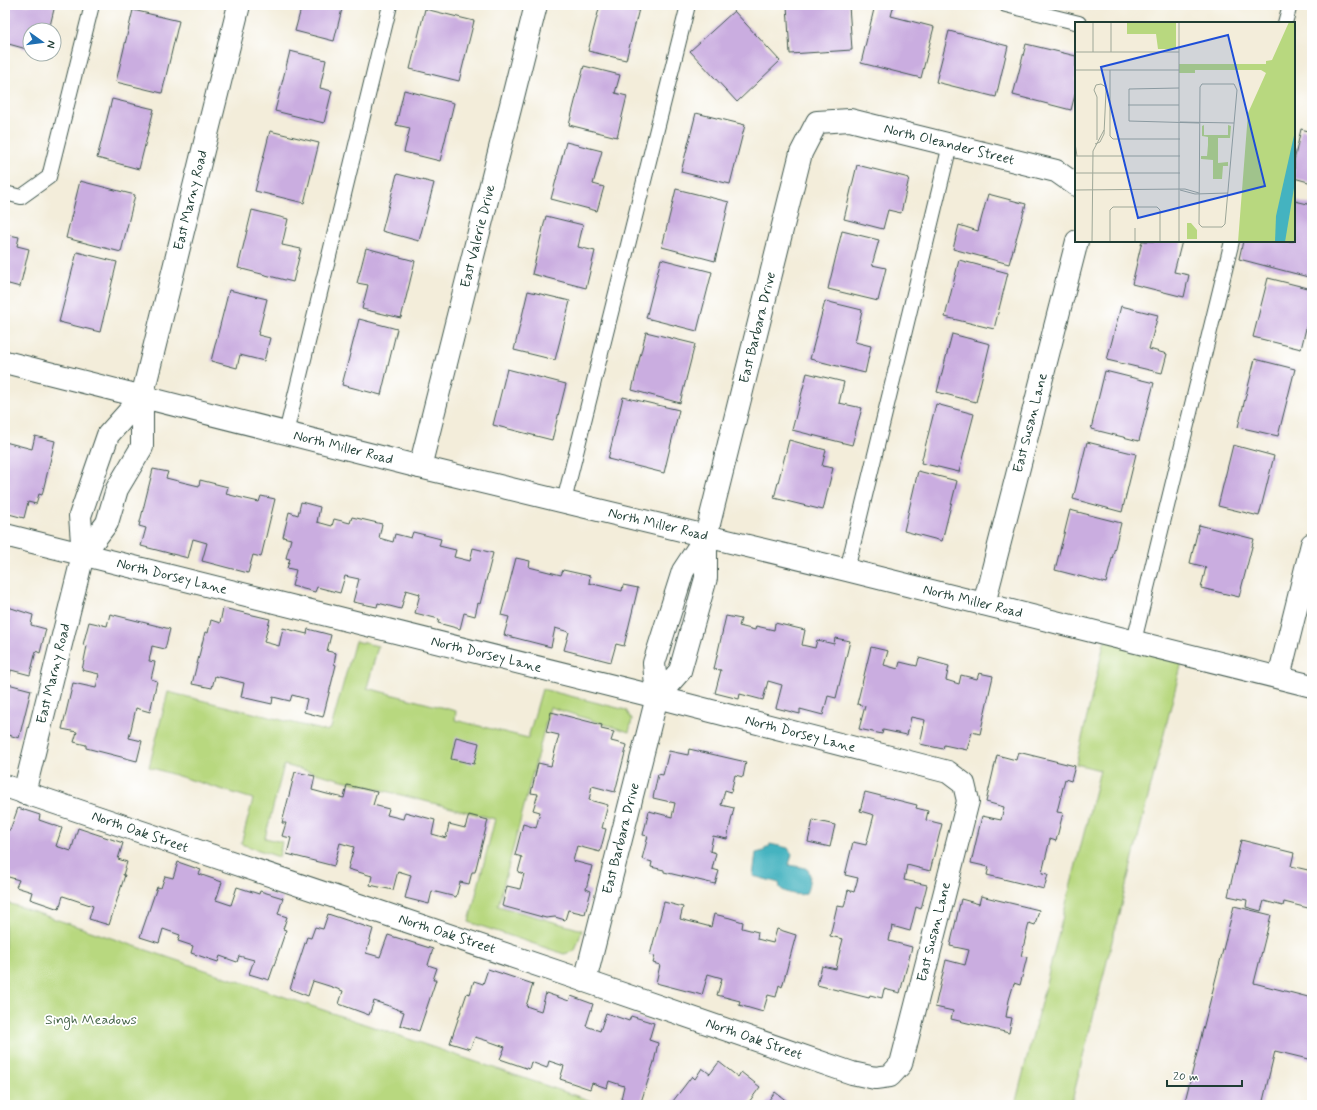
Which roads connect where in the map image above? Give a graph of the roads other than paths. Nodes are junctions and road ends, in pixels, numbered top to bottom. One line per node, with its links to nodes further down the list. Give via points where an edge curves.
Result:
1 (92, 5): 13 (lane, via 49,177 22,197)
2 (239, 5): 17 (street, East Marny Road)
3 (390, 5): 18 (lane)
4 (536, 5): 19 (street, East Valerie Drive)
5 (688, 5): 22 (lane)
6 (1006, 5): 8 (lane)
7 (1290, 5): 9 (lane)
8 (1075, 22)
9 (1286, 22)
10 (817, 122): 11 (street, North Oleander Street, via 850,120); 24 (street, East Barbara Drive, via 800,153)
11 (950, 145): 12 (street, North Oleander Street, via 1056,171); 27 (lane)
12 (1075, 184)
13 (5, 193)
14 (1077, 242): 28 (street, East Susan Lane)
15 (1232, 242): 29 (lane)
16 (5, 362): 17 (street, North Miller Road)
17 (142, 396): 18 (street, North Miller Road); 20 (street, East Marny Road, via 108,435); 21 (street, East Marny Road, via 142,447)
18 (286, 433): 19 (street, North Miller Road)
19 (420, 467): 22 (street, North Miller Road)
20 (92, 481): 21 (street); 26 (street, East Marny Road, via 80,516)
21 (117, 489): 26 (street, East Marny Road, via 107,524)
22 (564, 501): 24 (street, North Miller Road)
23 (5, 535): 26 (street, North Dorsey Lane)
24 (706, 536): 27 (street, North Miller Road); 30 (street, East Barbara Drive, via 683,571); 31 (street, East Barbara Drive, via 706,578)
25 (1312, 544): 32 (street)
26 (83, 555): 34 (street, North Dorsey Lane); 36 (street, East Marny Road)
27 (847, 570): 28 (street, North Miller Road)
28 (984, 604): 29 (street, North Miller Road)
29 (1134, 641): 32 (street, North Miller Road)
30 (658, 649): 31 (street); 34 (street, East Barbara Drive, via 654,663)
31 (683, 656): 34 (street, East Barbara Drive, via 680,670)
32 (1279, 677): 33 (street, North Miller Road)
33 (1312, 686)
34 (656, 697): 35 (street, North Dorsey Lane, via 948,772); 37 (street, East Barbara Drive)
35 (964, 784): 38 (street, East Susan Lane, via 968,801 901,1064)
36 (15, 789): 37 (street, North Oak Street)
37 (585, 981): 38 (street, North Oak Street, via 852,1073 875,1078)
38 (890, 1076)

